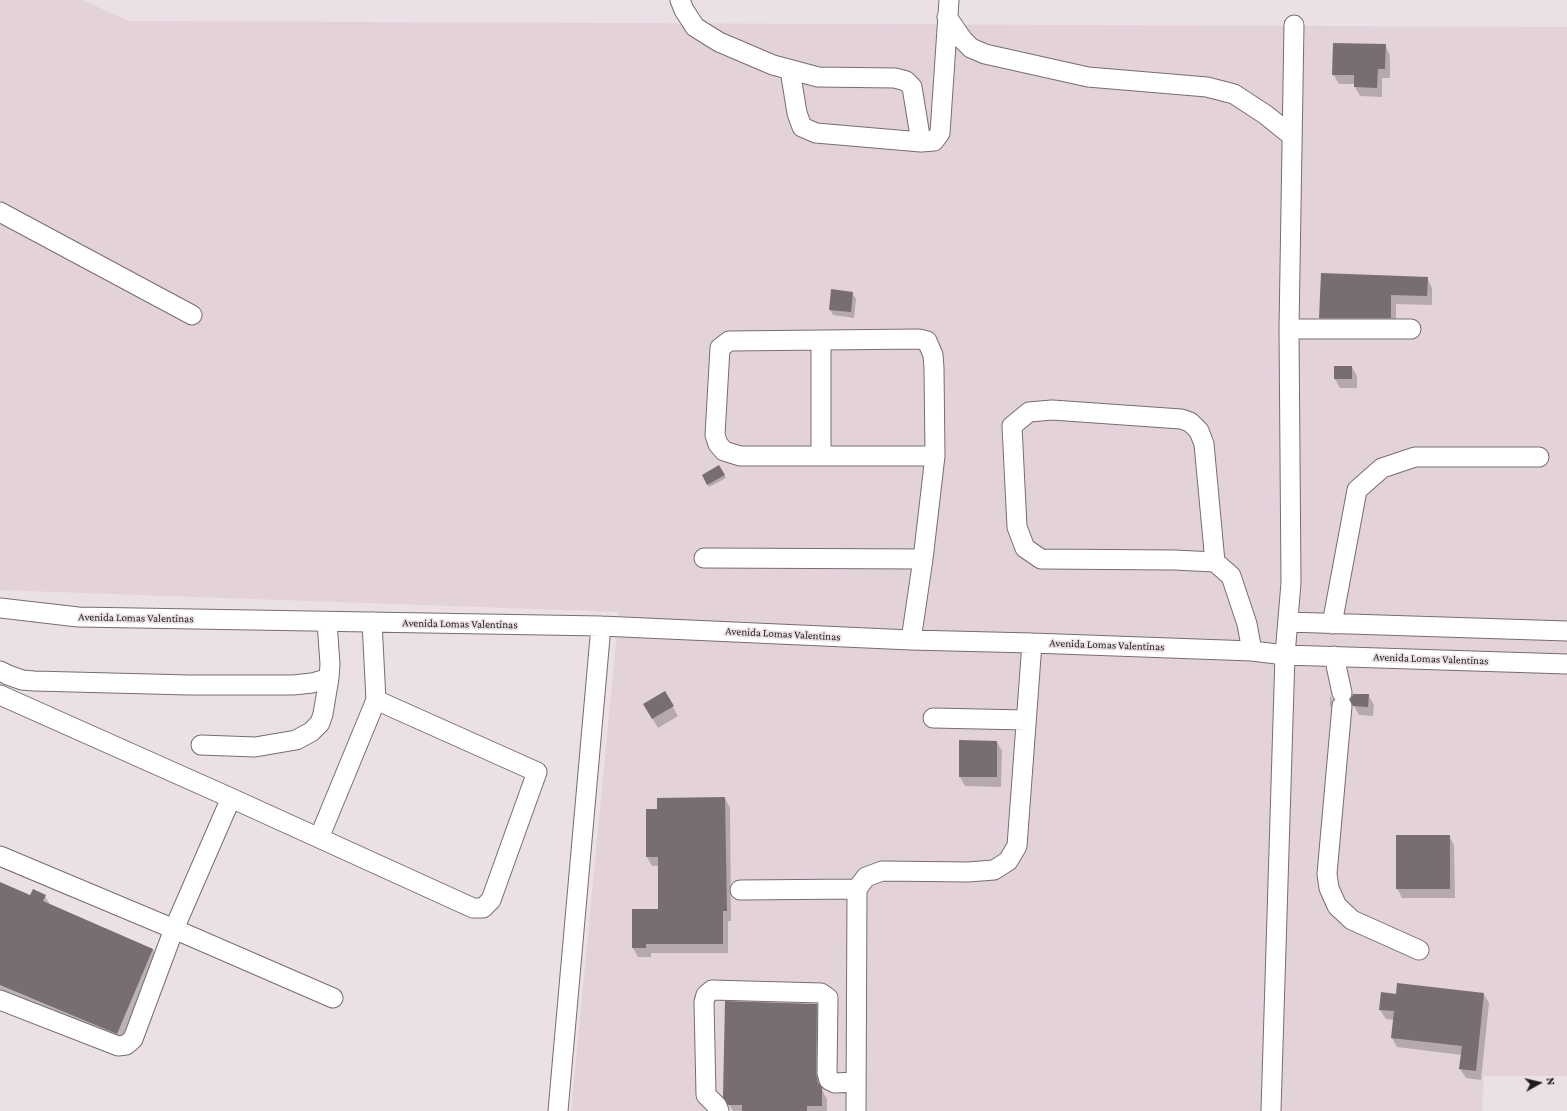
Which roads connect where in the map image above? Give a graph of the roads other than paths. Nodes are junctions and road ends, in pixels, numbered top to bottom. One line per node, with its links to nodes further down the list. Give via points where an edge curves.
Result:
1 (680, 0): 4 (street, via 695,27 719,42)
2 (948, 8): 5 (street, via 963,40 971,48 985,54 1088,77 1207,87 1227,92 1254,107); 6 (street, via 940,133 934,141)
3 (1294, 25): 5 (street)
4 (790, 70): 6 (street, via 797,113 802,127 816,133); 6 (street, via 818,77 895,78 906,81 912,87)
5 (1292, 136): 9 (street)
6 (921, 142)
7 (0, 212): 8 (street)
8 (192, 315)
9 (1289, 329): 10 (street); 21 (street, via 1291,583)
10 (1411, 329)
11 (821, 340): 12 (street); 12 (street, via 729,341 722,345 718,358 715,435 724,451 740,456); 13 (street, via 927,341 933,355 934,368)
12 (821, 456): 13 (street)
13 (935, 456): 16 (street)
14 (1539, 457): 22 (street, via 1415,457 1382,468 1357,490)
15 (704, 558): 16 (street)
16 (923, 559): 25 (street)
17 (1215, 562): 17 (street, via 1041,559 1025,548 1017,527 1012,426 1029,412 1052,410 1181,419 1190,422 1200,431 1204,444); 27 (street, via 1231,576 1247,624)
18 (0, 608): 19 (street, Avenida Lomas Valentinas, via 78,617)
19 (327, 622): 20 (street, Avenida Lomas Valentinas); 32 (street, via 330,664)
20 (372, 622): 23 (street, Avenida Lomas Valentinas); 34 (street)
21 (1288, 622): 22 (street); 28 (street)
22 (1332, 624): 24 (street)
23 (601, 626): 25 (street, Avenida Lomas Valentinas); 48 (street)
24 (1567, 631)
25 (911, 640): 26 (street, Avenida Lomas Valentinas)
26 (1032, 643): 27 (street, Avenida Lomas Valentinas); 36 (street)
27 (1252, 651): 28 (street, Avenida Lomas Valentinas)
28 (1285, 655): 29 (street, Avenida Lomas Valentinas); 51 (street)
29 (1334, 656): 30 (street, Avenida Lomas Valentinas); 44 (street, via 1342,700 1327,874 1329,888 1337,906 1352,920)
30 (1567, 664)
31 (0, 671): 32 (street, via 22,680 34,681 189,685 293,685)
32 (328, 678): 37 (street, via 320,723 296,740 255,747)
33 (0, 695): 38 (street)
34 (376, 700): 39 (street); 39 (street, via 537,772 491,900 483,908 473,908)
35 (933, 718): 36 (street)
36 (1026, 720): 42 (street, via 1017,846 1008,861 994,870 968,872 882,870 866,877)
37 (202, 746)
38 (231, 798): 39 (street); 43 (street)
39 (319, 838)
40 (0, 856): 43 (street)
41 (740, 890): 42 (street)
42 (857, 890): 47 (street)
43 (174, 929): 45 (street); 46 (street, via 133,1040 126,1045 118,1046)
44 (1419, 950)
45 (333, 998)
46 (0, 1000)
47 (856, 1082): 49 (street, via 835,1083 829,1080 828,998 821,993 712,990 706,994 704,1002 706,1095); 50 (street)
48 (558, 1111)
49 (719, 1111)
50 (856, 1111)
51 (1271, 1111)

